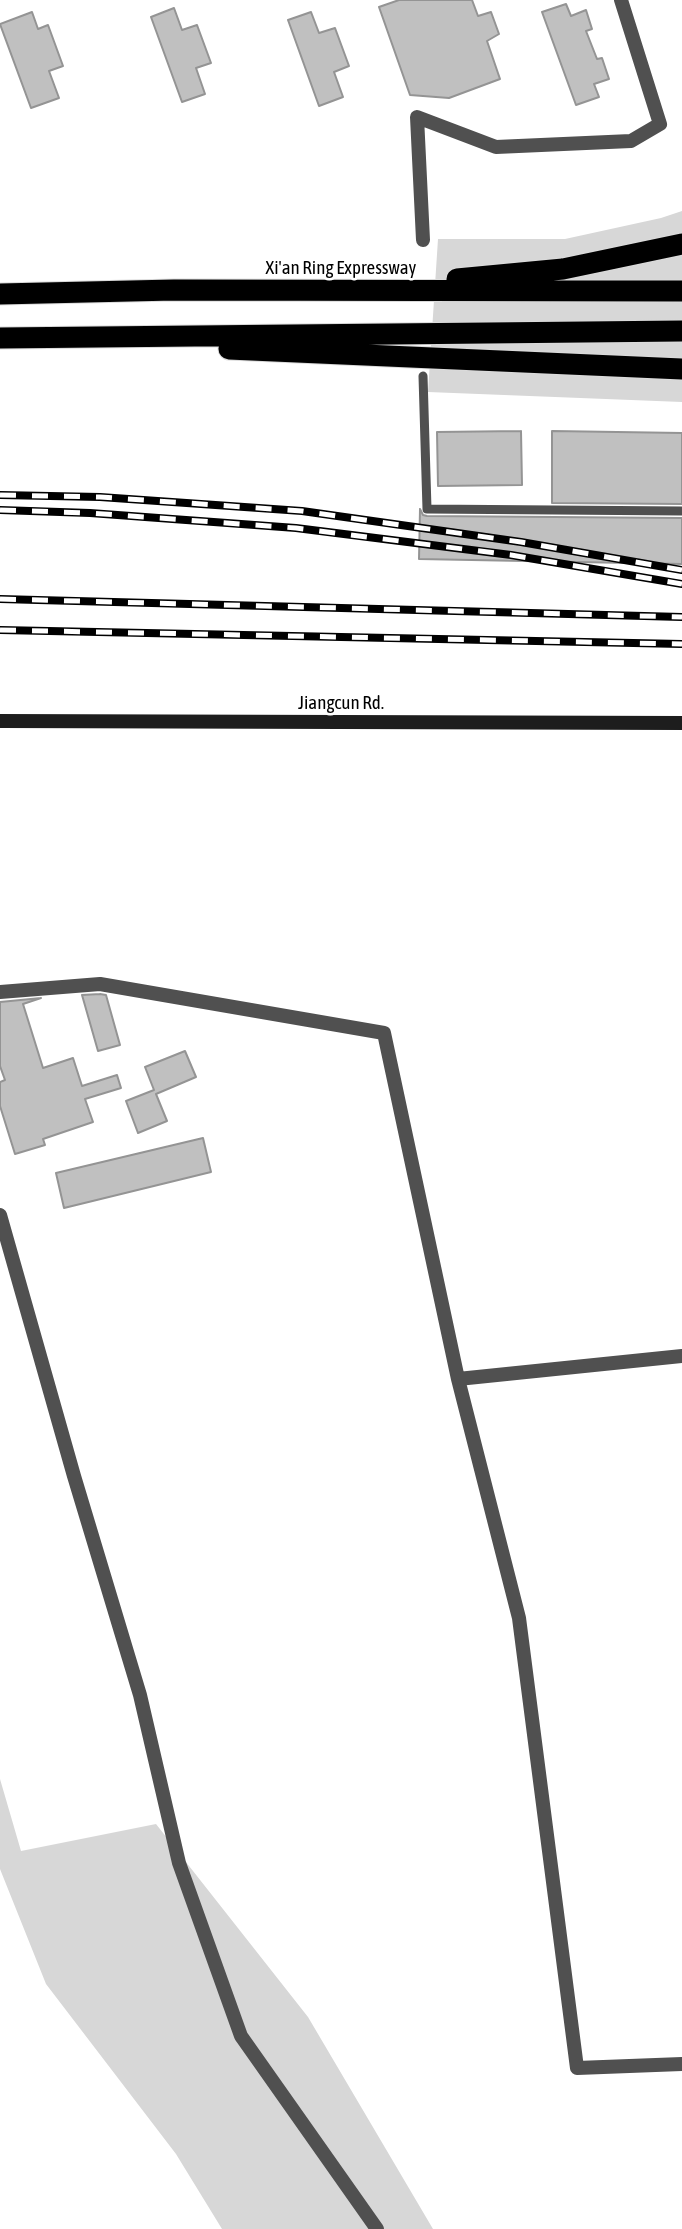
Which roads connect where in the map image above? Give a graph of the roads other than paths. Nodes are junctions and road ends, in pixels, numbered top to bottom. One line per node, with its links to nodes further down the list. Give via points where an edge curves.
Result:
1 (621, 0): 2 (street, via 660,124 631,141 496,147 417,117)
2 (423, 240)
3 (682, 244): 4 (highway, via 563,269)
4 (305, 290): 5 (highway, Xi'an Ring Expressway); 6 (highway, Xi'an Ring Expressway)
5 (682, 291)
6 (0, 294)
7 (682, 331): 9 (highway)
8 (0, 338): 9 (highway)
9 (38, 338): 10 (highway)
10 (682, 369)
11 (423, 376): 12 (lane, via 427,509)
12 (682, 511)
13 (0, 721): 14 (street, Jiangcun Rd.)
14 (682, 723)
15 (0, 992): 18 (street, via 100,985 384,1033)
16 (0, 1215): 20 (street, via 139,1695 178,1863 242,2036)
17 (682, 1356): 18 (street)
18 (458, 1379): 19 (street, via 519,1618 577,2068)
19 (682, 2064)
20 (377, 2229)

